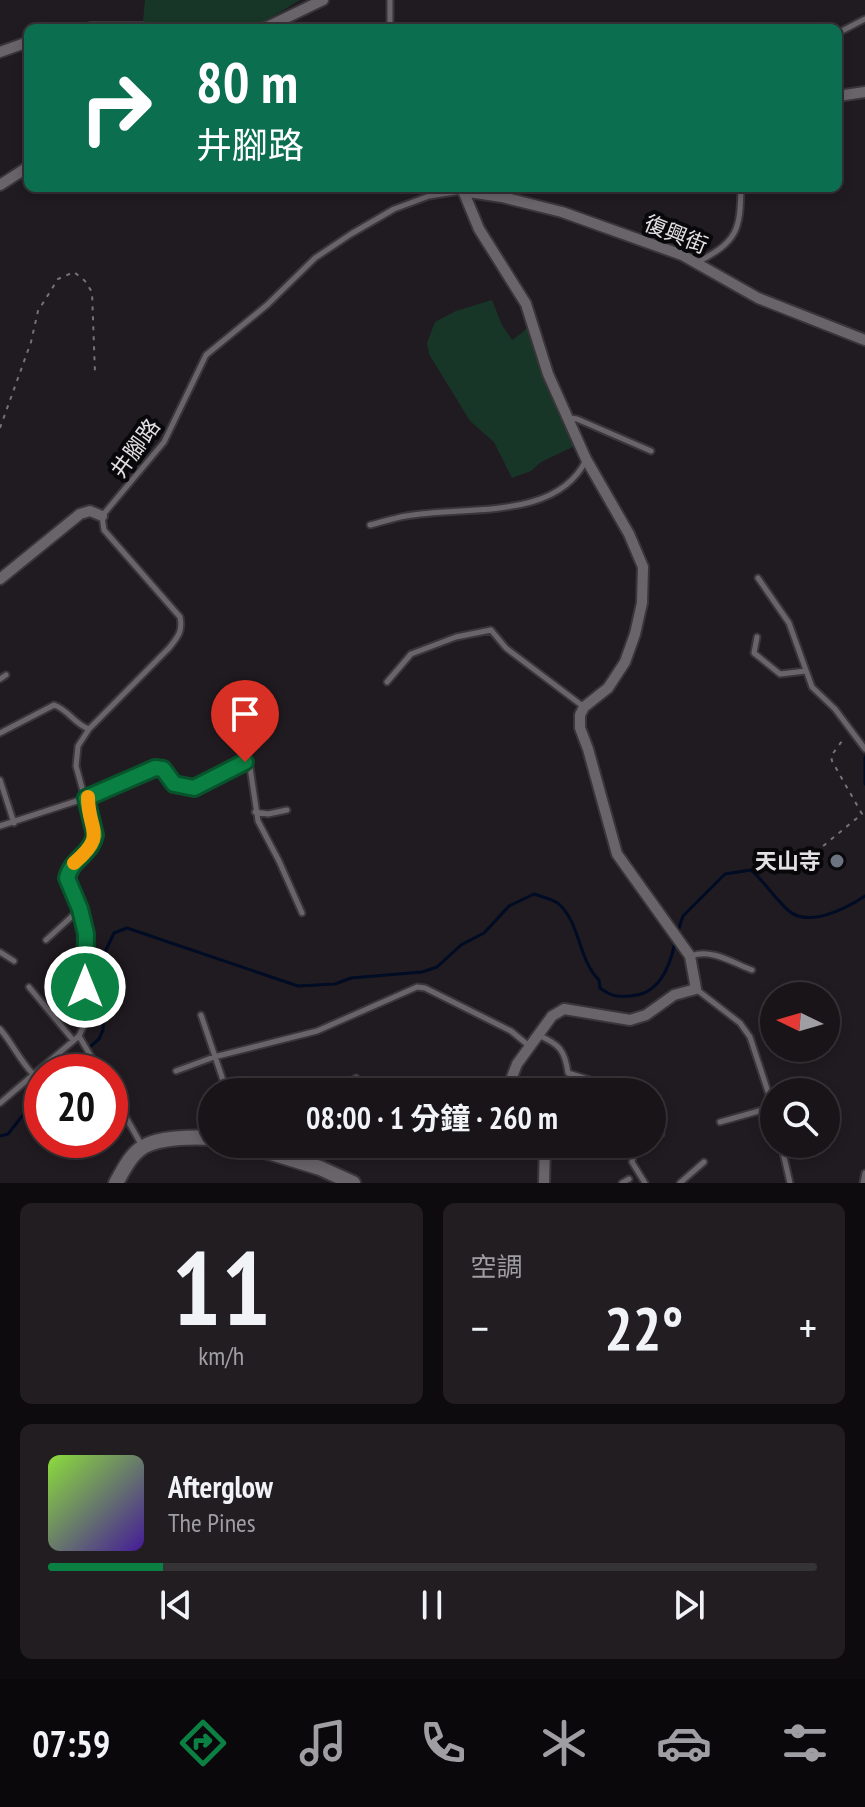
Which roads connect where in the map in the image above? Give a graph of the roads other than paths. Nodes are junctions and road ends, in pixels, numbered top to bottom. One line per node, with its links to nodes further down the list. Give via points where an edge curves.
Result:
1 (323, 0): 4 (street)
2 (390, 0): 5 (lane)
3 (865, 19): 6 (lane)
4 (273, 24)
5 (390, 24)
6 (842, 31)
7 (24, 43): 8 (street)
8 (0, 52)
9 (865, 92): 10 (street)
10 (842, 95)
11 (24, 170): 12 (street)
12 (0, 185)
13 (451, 192): 22 (lane, 井腳路, via 394,209 351,234 315,258 206,355 164,442)
14 (463, 192): 19 (street, via 479,229 526,304 543,362)
15 (473, 192): 17 (street, 復興街, via 562,212)
16 (741, 192): 17 (lane, via 740,223 731,240)
17 (698, 262): 18 (street, 復興街, via 758,298)
18 (865, 340)
19 (568, 418): 20 (lane); 21 (street)
20 (651, 451)
21 (586, 459): 23 (lane, via 573,481 544,496 503,508 407,516); 29 (street, via 643,567 642,603 625,662 608,688)
22 (102, 516): 25 (street, via 80,514); 30 (lane, via 104,530 180,617 182,626 169,648)
23 (370, 525)
24 (758, 578): 27 (lane, via 789,623)
25 (0, 579)
26 (757, 637): 27 (lane, via 754,653 780,674)
27 (806, 671): 32 (lane, via 812,687)
28 (387, 682): 29 (lane, via 411,654 491,630 506,648)
29 (584, 707): 43 (street, via 580,728 617,854)
30 (89, 729): 31 (lane, via 54,705); 34 (lane, via 76,754)
31 (0, 733)
32 (865, 749)
33 (0, 780): 37 (lane)
34 (86, 798): 36 (lane, via 155,768 163,769 174,784 194,788 245,762); 37 (lane); 39 (lane, via 94,840 71,865 67,878)
35 (287, 810): 36 (lane)
36 (255, 812): 40 (lane)
37 (14, 823): 38 (lane)
38 (0, 826)
39 (80, 909): 41 (lane); 51 (lane, via 86,934 85,1016)
40 (302, 913)
41 (46, 940)
42 (0, 952): 44 (lane)
43 (690, 956): 45 (lane, via 710,954); 47 (street)
44 (14, 961)
45 (752, 970)
46 (29, 987): 51 (lane)
47 (696, 989): 50 (street, via 630,1020 564,1009); 61 (lane, via 740,1023 750,1037)
48 (201, 1015): 55 (lane)
49 (0, 1029): 56 (lane)
50 (537, 1034): 52 (street); 60 (lane, via 565,1053 568,1073)
51 (76, 1038): 53 (lane); 54 (lane)
52 (529, 1046): 55 (lane, via 511,1031 417,987 317,1031); 59 (street)
53 (56, 1054)
54 (89, 1054)
55 (214, 1057): 57 (lane); 58 (lane)
56 (24, 1065)
57 (176, 1071)
58 (222, 1078)
59 (512, 1078)
60 (584, 1078)
61 (762, 1078)
62 (24, 1080): 63 (lane)
63 (0, 1103)
64 (760, 1112): 66 (lane)
65 (128, 1121): 68 (lane)
66 (720, 1122)
67 (198, 1139): 68 (street)
68 (143, 1147): 76 (street)
69 (293, 1158): 77 (street)
70 (545, 1158): 78 (street)
71 (633, 1158): 80 (lane)
72 (784, 1158): 82 (lane)
73 (704, 1162): 81 (lane)
74 (865, 1173): 83 (lane)
75 (629, 1179): 79 (lane)
76 (116, 1183)
77 (353, 1183)
78 (544, 1183)
79 (622, 1183)
80 (645, 1183)
81 (680, 1183)
82 (790, 1183)
83 (863, 1183)

